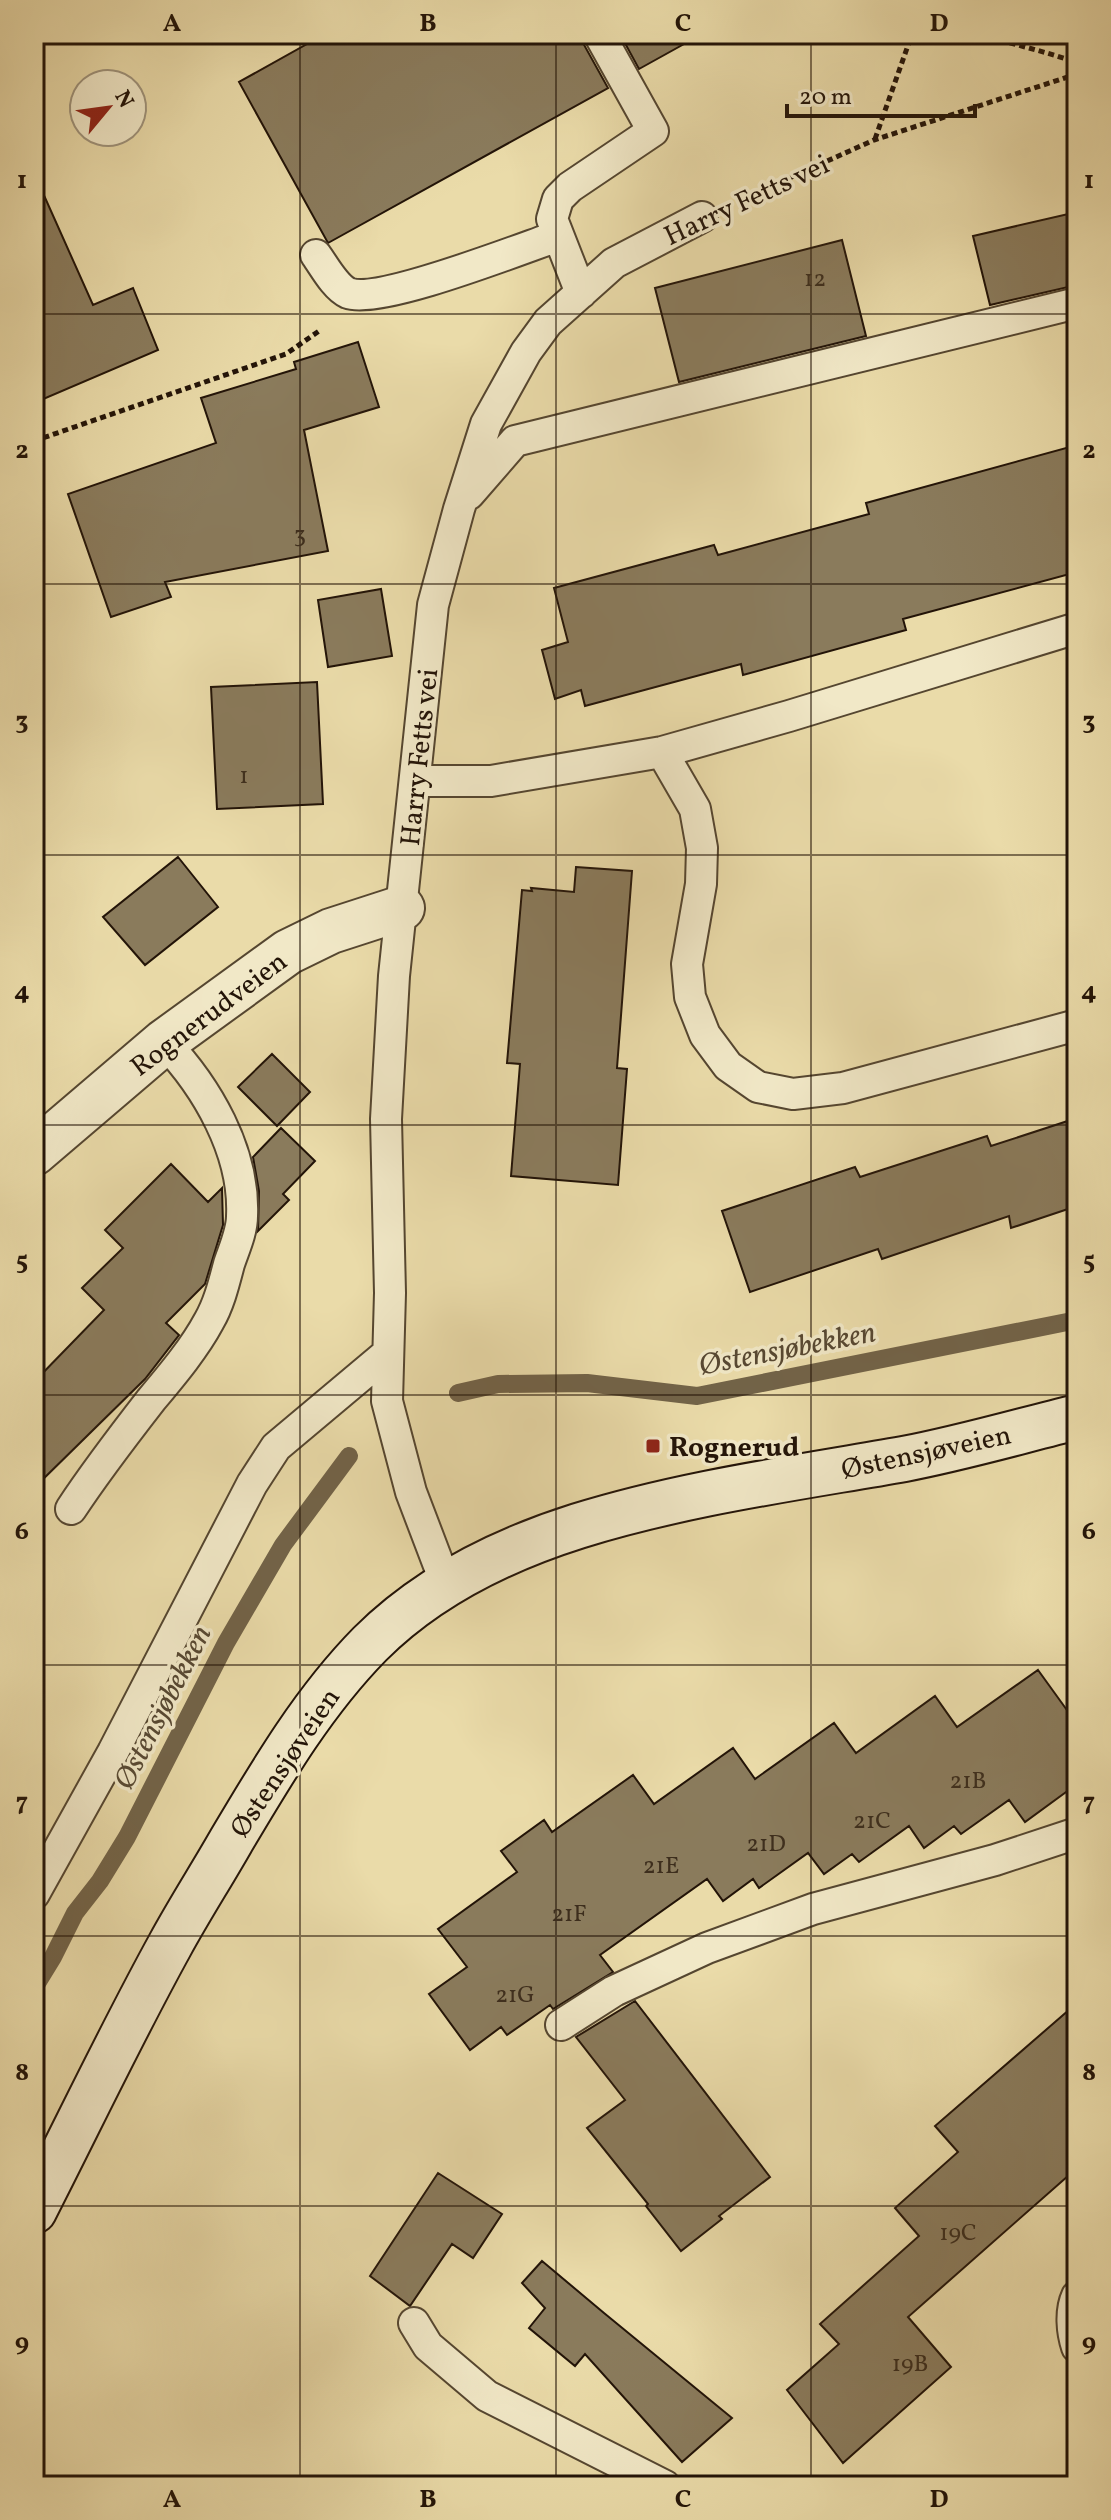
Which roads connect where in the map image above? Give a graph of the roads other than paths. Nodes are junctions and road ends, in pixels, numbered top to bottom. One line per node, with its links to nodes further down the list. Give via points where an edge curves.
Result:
1 (599, 34): 3 (lane, via 653,131 558,199 552,219)
2 (702, 217): 5 (lane, Harry Fetts vei, via 614,263)
3 (558, 236): 4 (lane, via 443,277 361,296 340,287); 5 (lane)
4 (316, 255)
5 (581, 293): 7 (lane, Harry Fetts vei, via 548,322 526,352 486,424)
6 (1077, 303): 7 (lane, via 515,441)
7 (459, 509): 10 (lane, Harry Fetts vei, via 433,605)
8 (1077, 628): 9 (lane)
9 (662, 752): 10 (lane, via 491,781); 12 (lane, via 695,809 702,848 687,964 690,997 705,1035 728,1066 758,1087 793,1094 843,1088)
10 (415, 781): 11 (lane, Harry Fetts vei)
11 (402, 908): 13 (main road, Rognerudveien, via 331,931 288,952); 15 (lane, Harry Fetts vei, via 386,1119)
12 (1077, 1025)
13 (164, 1042): 14 (main road, Rognerudveien); 17 (lane, via 202,1088 229,1142 238,1168 242,1218 209,1322)
14 (34, 1153)
15 (388, 1353): 18 (lane, Harry Fetts vei, via 387,1401 411,1492); 20 (lane, via 276,1447)
16 (1077, 1417): 18 (main road, Østensjøveien, via 910,1458 647,1507 575,1527)
17 (71, 1509)
18 (446, 1584): 22 (main road, Østensjøveien, via 370,1644 293,1739 169,1946)
19 (1077, 1833): 21 (lane, via 813,1909 707,1948 614,1991)
20 (34, 1894)
21 (561, 2025)
22 (34, 2211)
23 (1077, 2296): 25 (lane, via 1072,2334)
24 (414, 2323): 26 (lane, via 428,2346 487,2396)
25 (1077, 2347)
26 (665, 2486)

